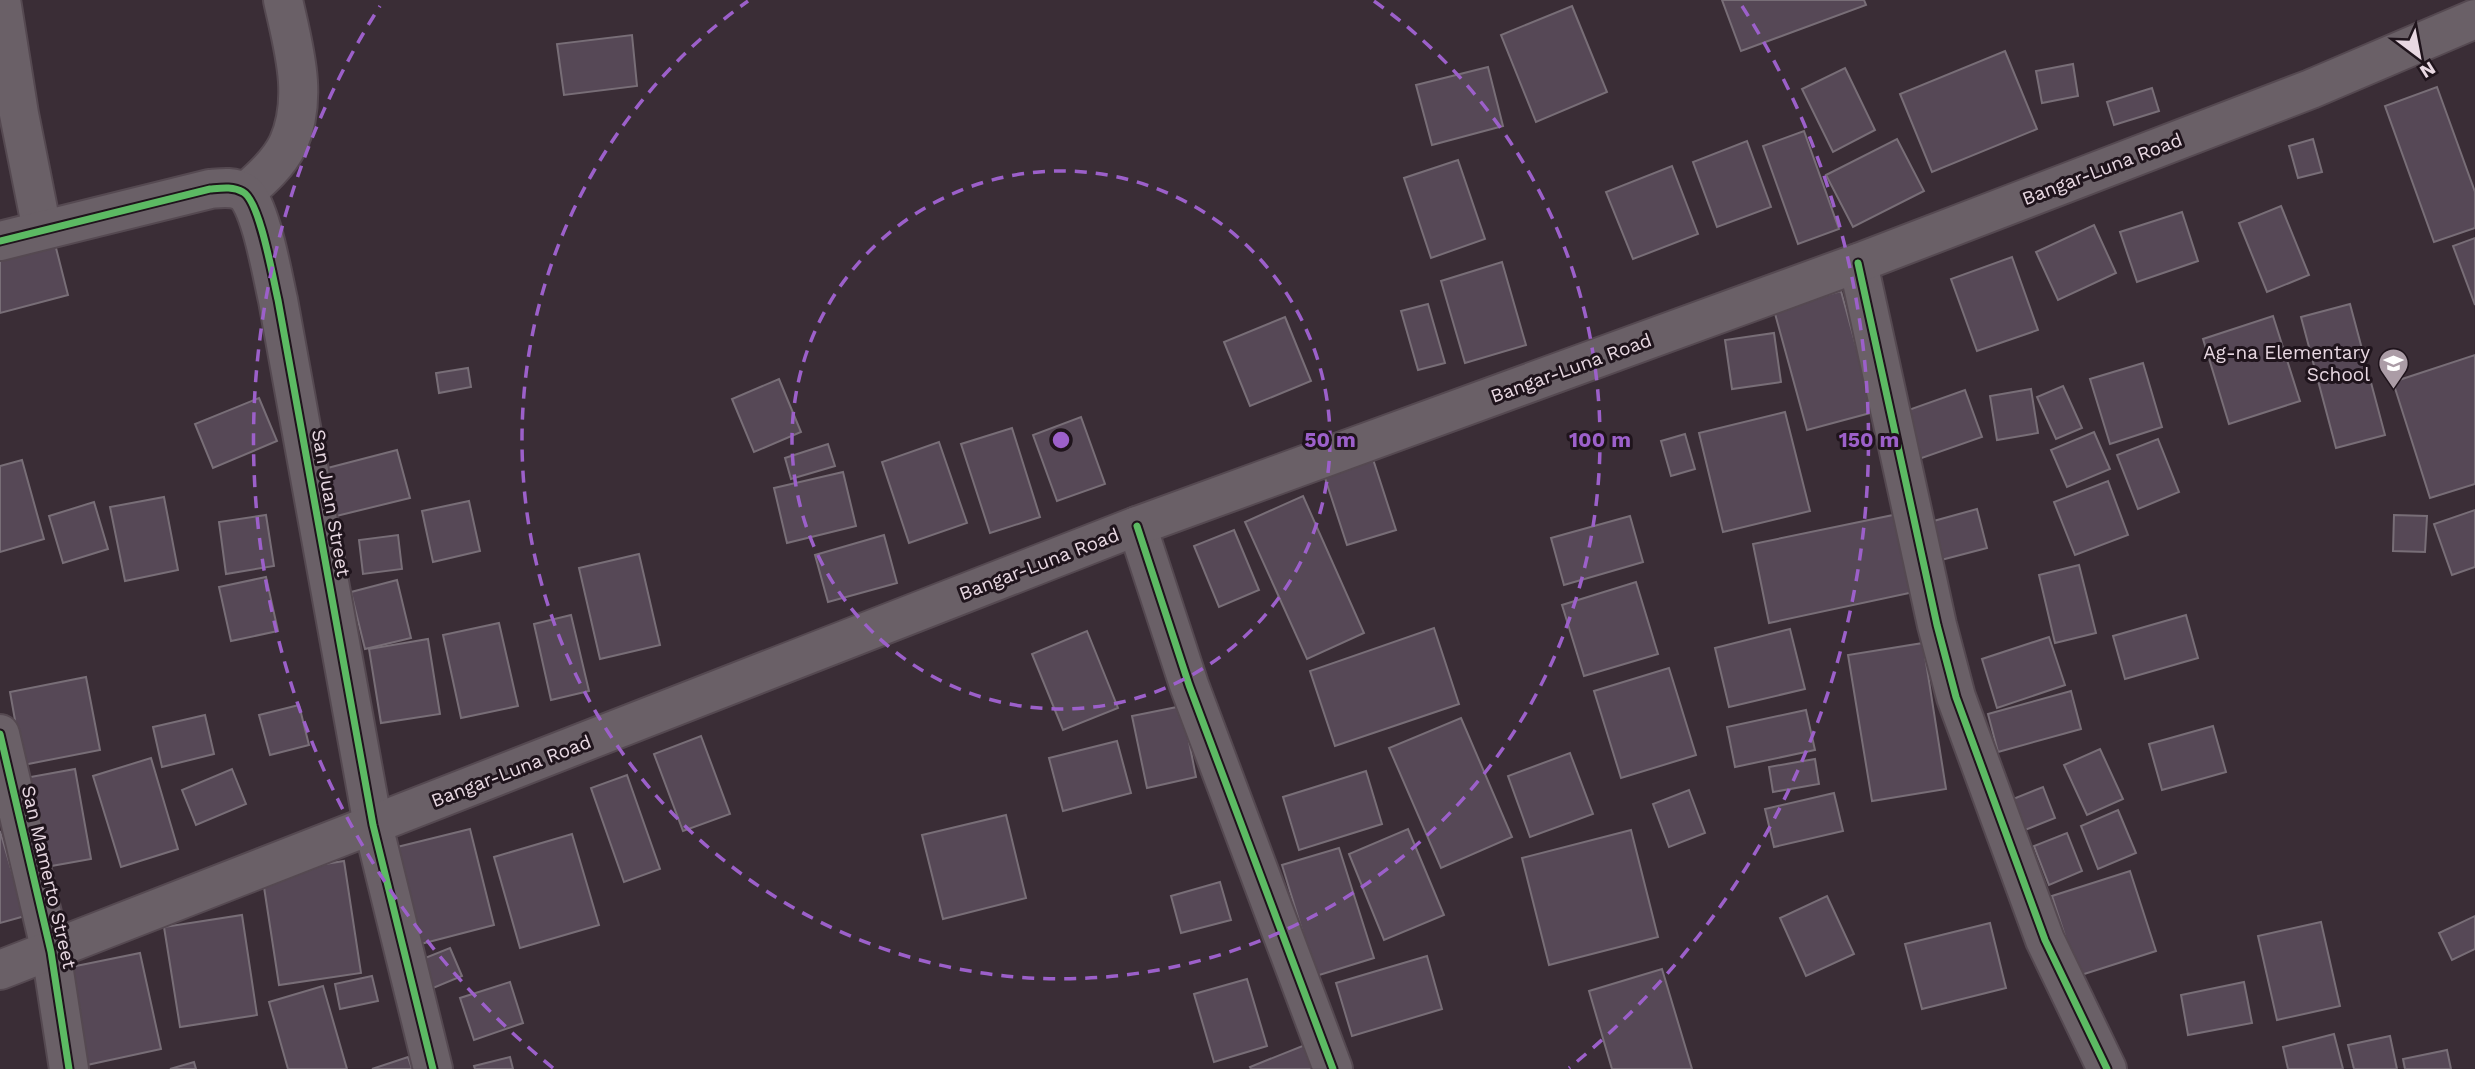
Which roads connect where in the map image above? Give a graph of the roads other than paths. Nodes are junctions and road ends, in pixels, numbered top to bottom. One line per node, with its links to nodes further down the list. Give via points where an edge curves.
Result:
1 (1, 0): 5 (street)
2 (283, 0): 4 (street, via 298,68 296,116 287,144)
3 (2475, 19): 7 (street, Bangar-Luna Road, via 2311,89)
4 (246, 193): 5 (street, via 210,189); 10 (street, San Juan Street, via 263,236 278,300)
5 (43, 230): 6 (street)
6 (0, 241)
7 (1858, 263): 8 (street, Bangar-Luna Road); 16 (street, via 1956,697 2045,940)
8 (1137, 526): 10 (street, Bangar-Luna Road); 15 (street, via 1189,685)
9 (0, 734): 11 (street, San Mamerto Street)
10 (373, 825): 11 (street, Bangar-Luna Road); 14 (street, San Juan Street)
11 (51, 952): 12 (street, Bangar-Luna Road); 13 (street, San Mamerto Street)
12 (0, 970)
13 (69, 1069)
14 (433, 1069)
15 (1333, 1069)
16 (2107, 1069)

